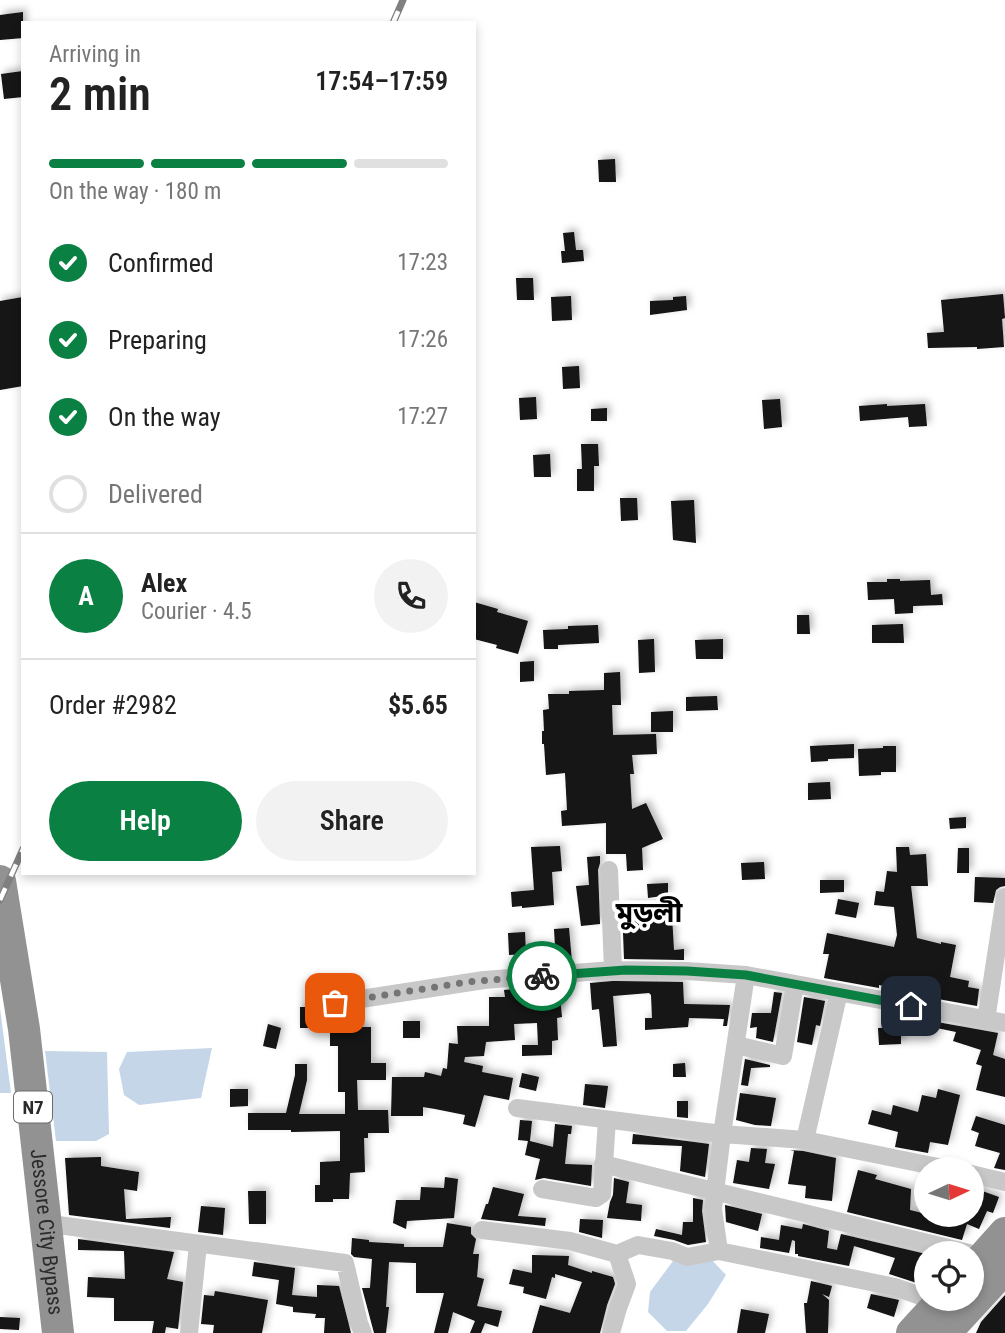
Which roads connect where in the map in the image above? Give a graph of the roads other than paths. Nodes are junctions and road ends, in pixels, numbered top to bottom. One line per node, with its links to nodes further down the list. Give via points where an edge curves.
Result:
1 (609, 870): 4 (street)
2 (0, 881): 31 (highway, Jessore City Bypass / N7, via 24,1029)
3 (1005, 897): 9 (street)
4 (613, 970): 5 (street); 8 (street, via 484,980)
5 (746, 975): 6 (street); 11 (street)
6 (795, 984): 7 (street); 11 (street, via 783,1056)
7 (839, 992): 9 (street); 15 (street)
8 (335, 1003)
9 (986, 1020): 10 (street)
10 (1005, 1023)
11 (736, 1045): 14 (street)
12 (517, 1108): 13 (street)
13 (607, 1120): 14 (street); 17 (street)
14 (722, 1134): 15 (street); 26 (street, via 713,1209)
15 (805, 1140): 16 (street)
16 (914, 1162)
17 (603, 1164): 20 (street, via 600,1197); 24 (street)
18 (984, 1177): 19 (street)
19 (1005, 1182)
20 (542, 1189)
21 (58, 1225): 25 (street)
22 (482, 1230): 27 (street, via 570,1241)
23 (1005, 1233): 28 (highway)
24 (914, 1243)
25 (198, 1244): 32 (street); 33 (street, via 345,1263)
26 (719, 1251): 27 (street, via 687,1257 638,1245); 29 (street, via 895,1287)
27 (617, 1254): 34 (street, via 627,1284)
28 (984, 1256)
29 (914, 1296)
30 (932, 1311): 35 (highway)
31 (58, 1333)
32 (190, 1333)
33 (363, 1333)
34 (611, 1333)
35 (912, 1333)

